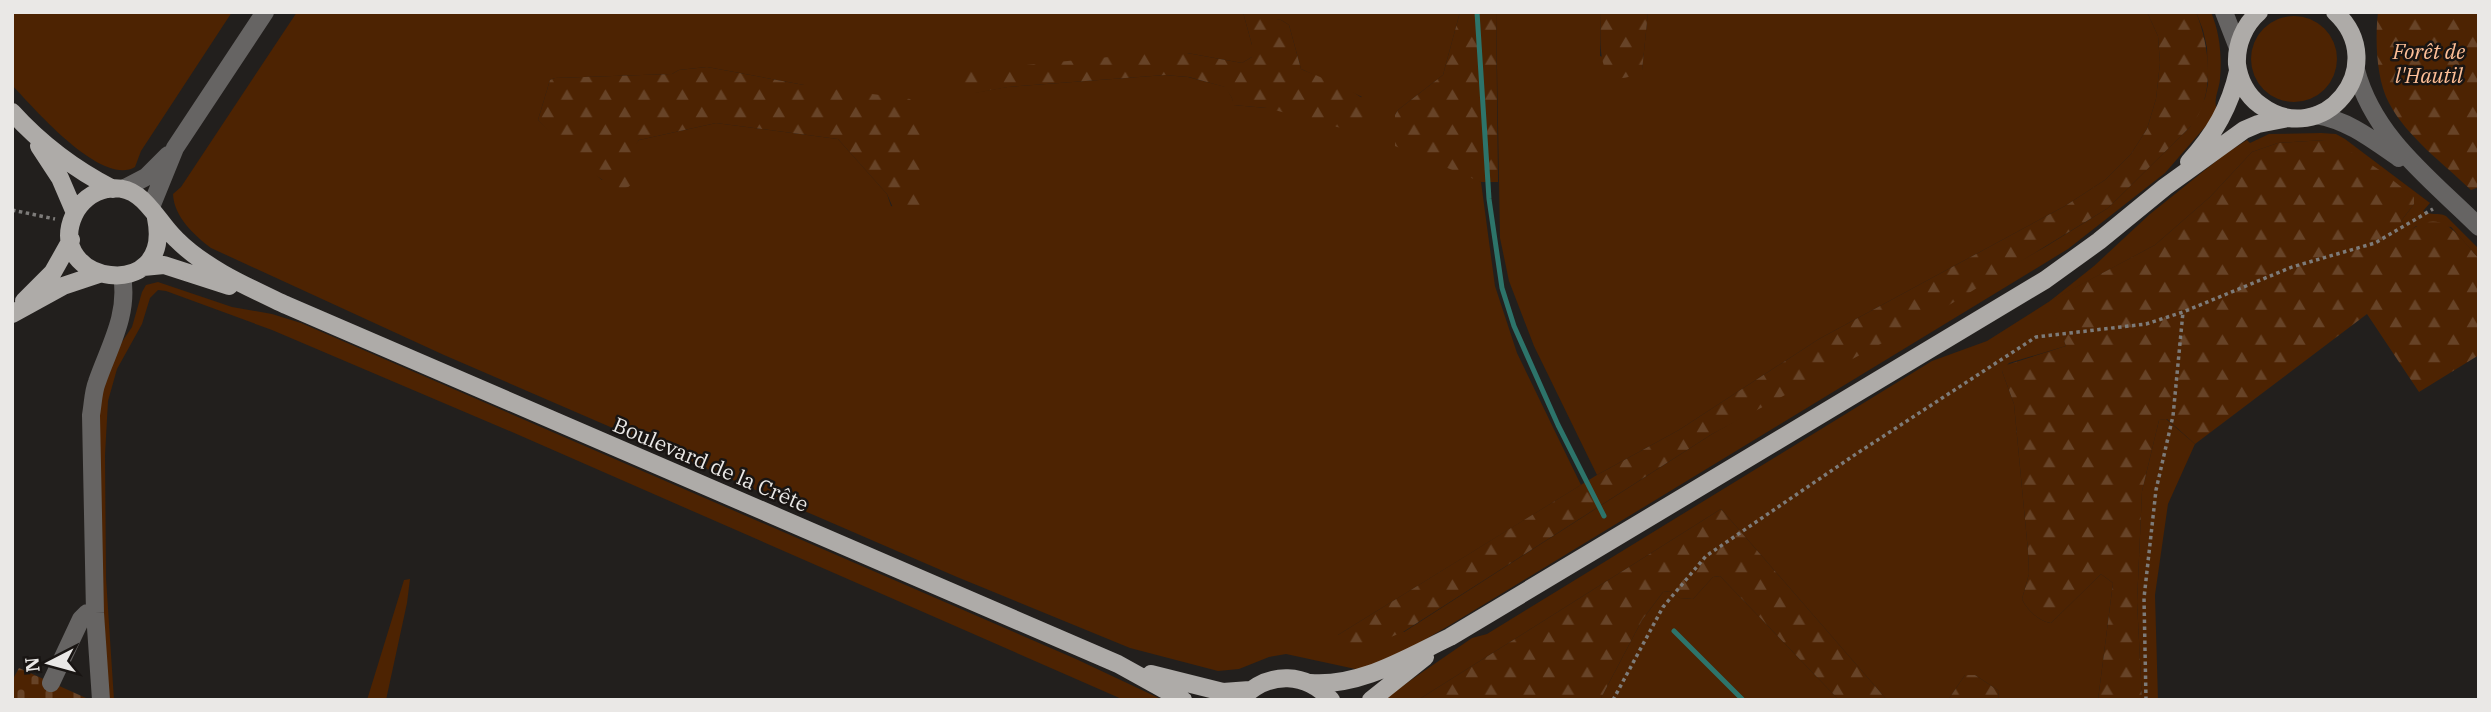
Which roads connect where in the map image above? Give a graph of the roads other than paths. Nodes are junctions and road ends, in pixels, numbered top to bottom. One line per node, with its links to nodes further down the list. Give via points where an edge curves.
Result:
1 (265, 12): 13 (street)
2 (2224, 12): 6 (street)
3 (2259, 12): 6 (main road, via 2247,25)
4 (2335, 12): 5 (main road)
5 (2351, 20): 7 (main road)
6 (2238, 48): 8 (main road)
7 (2356, 70): 10 (main road, via 2342,98); 14 (street, via 2375,118)
8 (2238, 71): 11 (main road, via 2256,102); 15 (main road, via 2218,125)
9 (12, 112): 12 (main road, Boulevard de la Crête)
10 (2316, 116): 11 (main road); 14 (street, via 2333,118 2361,132)
11 (2288, 118): 15 (main road, via 2244,130)
12 (27, 128): 16 (main road, Boulevard de la Crête, via 71,166); 18 (main road, Boulevard de la Crête, via 60,178)
13 (175, 148): 16 (street, via 146,177); 17 (street)
14 (2430, 181): 19 (street)
15 (2165, 187): 26 (main road, via 2045,280)
16 (118, 189): 17 (main road, Boulevard de la Crête, via 134,192); 18 (main road, via 89,197)
17 (154, 213): 20 (main road, via 157,244); 23 (main road, Boulevard de la Crête, via 176,240 207,263)
18 (66, 221): 21 (main road, Boulevard de la Crête, via 78,258); 24 (main road, via 52,272)
19 (2479, 227)
20 (143, 267): 22 (main road, Boulevard de la Crête); 23 (main road, Boulevard de la Crête, via 177,268)
21 (99, 274): 22 (main road, Boulevard de la Crête); 24 (main road, via 63,286)
22 (122, 276): 25 (street, via 125,303 95,385 91,415)
23 (286, 305): 27 (main road, Boulevard de la Crête)
24 (12, 313)
25 (95, 613): 28 (street, via 81,619); 31 (street)
26 (1450, 638): 29 (main road, Boulevard de la Crête, via 1355,679); 34 (main road)
27 (1118, 664): 30 (main road, Boulevard de la Crête, via 1206,690); 32 (main road, Boulevard de la Crête)
28 (51, 683)
29 (1311, 683): 30 (main road, Boulevard de la Crête, via 1273,679); 33 (main road)
30 (1246, 695)
31 (101, 700)
32 (1183, 700)
33 (1331, 700)
34 (1371, 700)

